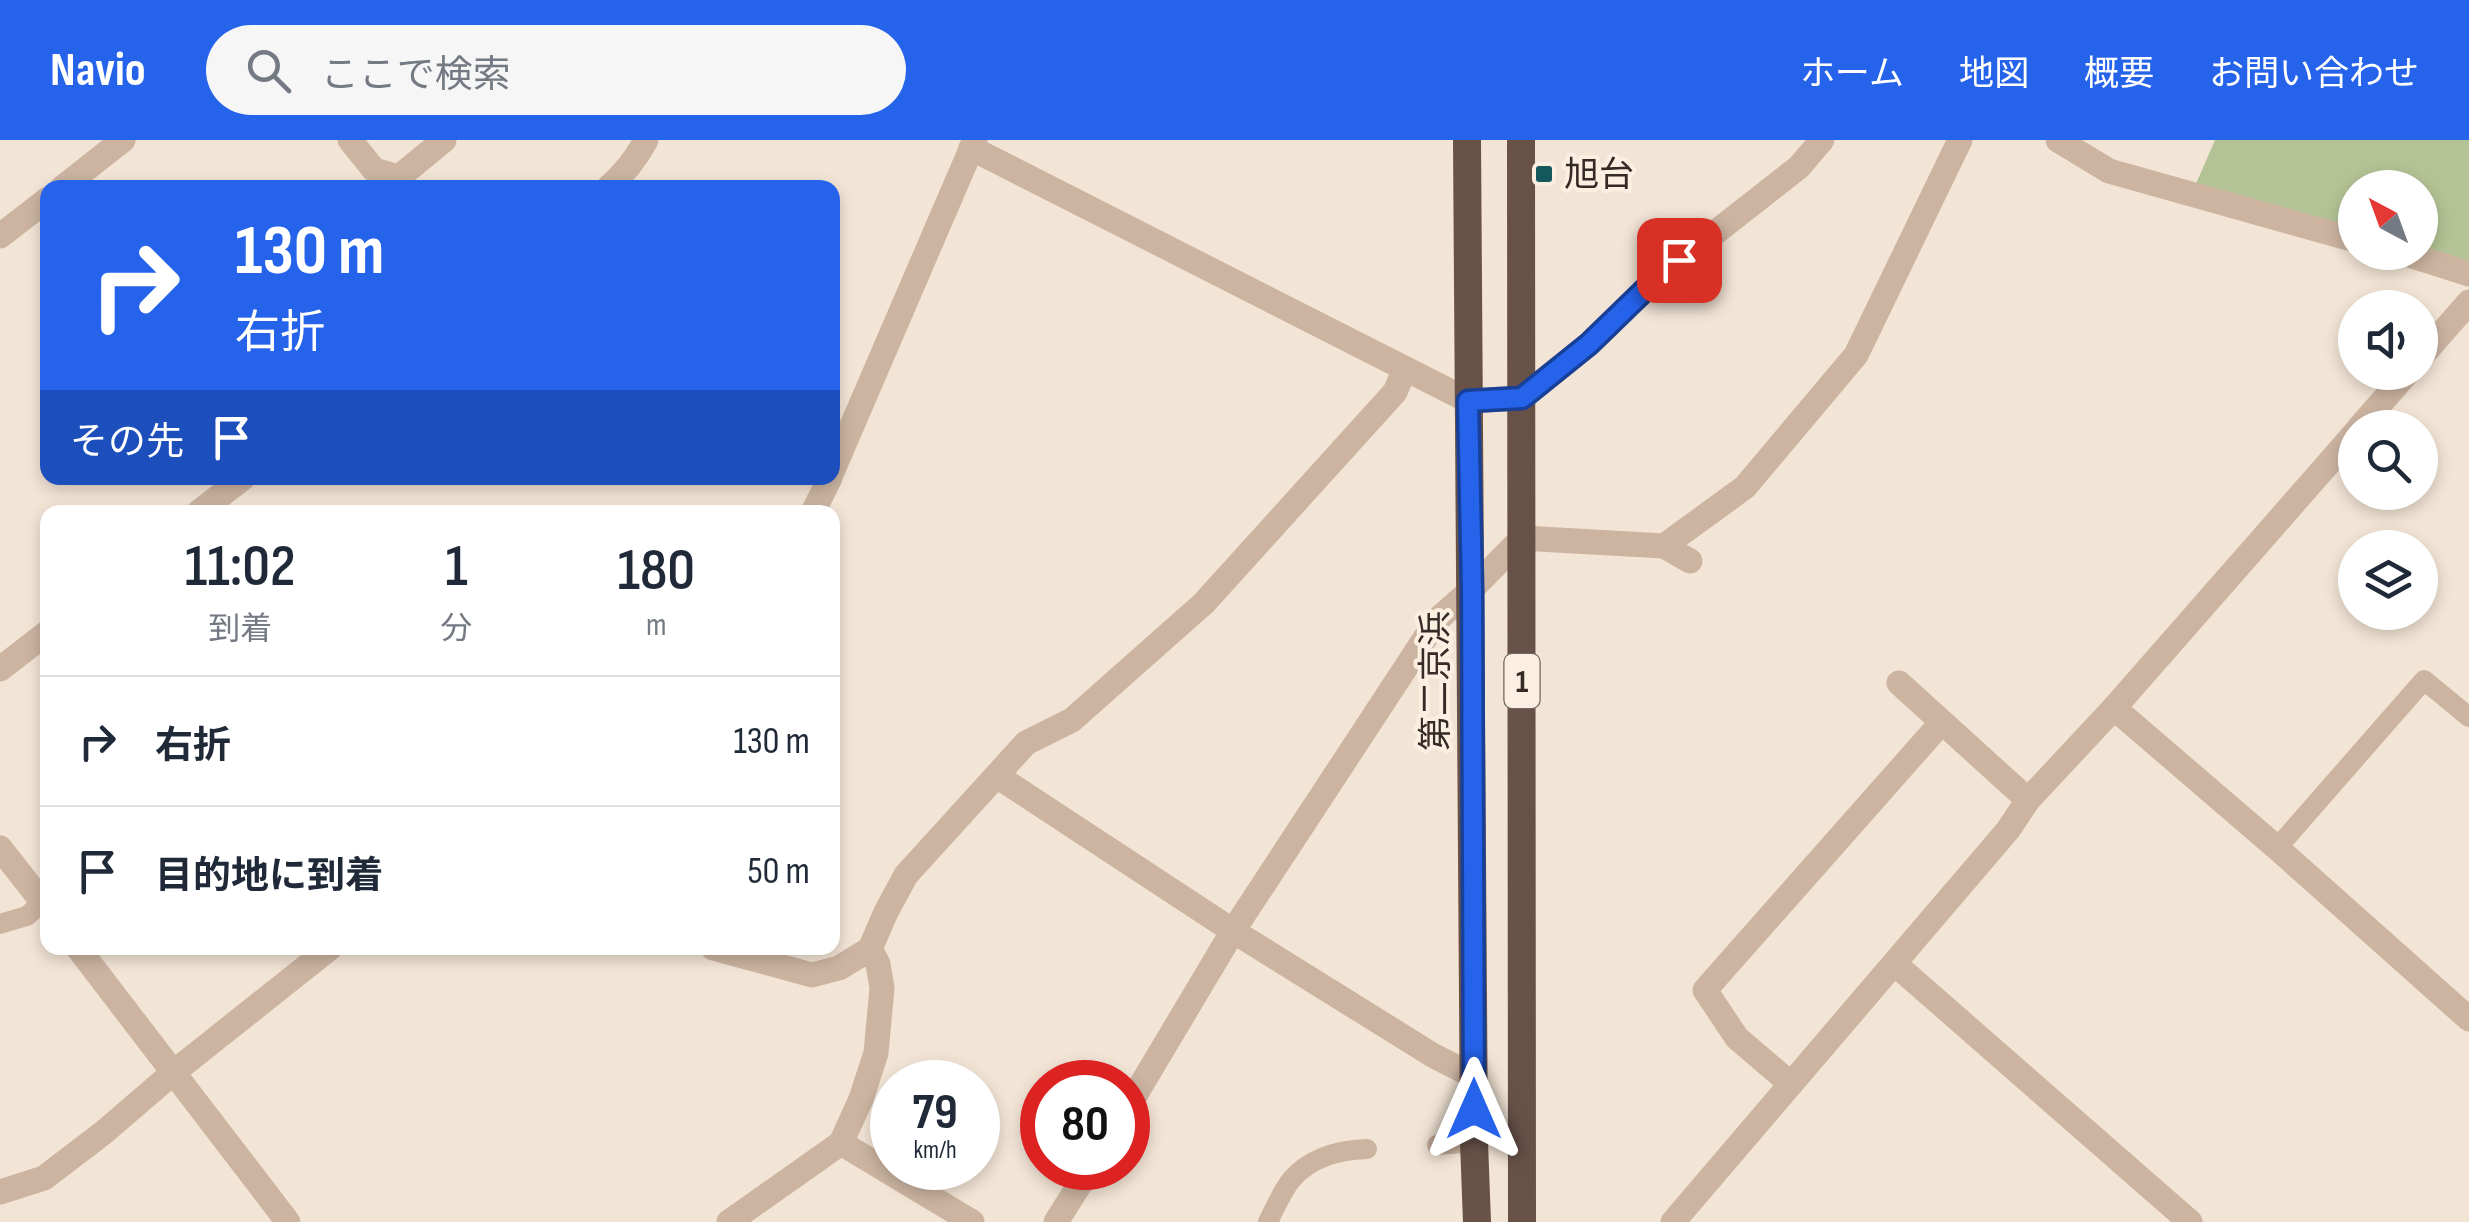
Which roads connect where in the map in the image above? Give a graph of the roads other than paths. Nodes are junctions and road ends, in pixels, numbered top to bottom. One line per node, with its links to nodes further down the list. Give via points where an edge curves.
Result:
1 (123, 140): 11 (street)
2 (350, 140): 3 (street, via 374,170 398,177)
3 (444, 140)
4 (646, 140): 12 (street)
5 (1468, 140): 23 (highway, 第二京浜 / 1)
6 (1521, 140): 22 (highway, 1)
7 (1822, 140): 22 (street, via 1799,167 1656,279)
8 (1960, 140): 30 (street, via 1856,354 1745,487)
9 (2058, 140): 14 (street, via 2110,171)
10 (973, 144): 20 (street); 26 (street)
11 (72, 180)
12 (618, 180)
13 (40, 205): 15 (street)
14 (2338, 235)
15 (0, 236)
16 (2438, 264): 17 (street)
17 (2469, 274)
18 (2469, 302): 19 (street)
19 (2438, 337)
20 (1405, 368): 23 (street); 39 (street, via 1396,392 1204,603 1072,720 1026,743)
21 (2392, 390): 24 (street)
22 (1522, 398): 23 (street); 29 (highway, 1)
23 (1468, 401): 32 (highway, 第二京浜 / 1)
24 (2375, 410)
25 (2338, 452): 36 (street)
26 (840, 454)
27 (235, 485): 28 (street)
28 (208, 505)
29 (1522, 538): 30 (street); 32 (street); 69 (highway, 1)
30 (1664, 546): 31 (street)
31 (1690, 560)
32 (1472, 589): 46 (street, via 1437,620); 55 (highway, 第二京浜 / 1)
33 (40, 638): 34 (street)
34 (0, 669)
35 (1899, 683): 38 (street)
36 (2114, 708): 40 (street); 42 (street)
37 (2469, 717): 42 (lane, via 2424,680)
38 (1942, 722): 40 (street); 56 (street, via 1705,990 1737,1038)
39 (997, 776): 46 (street); 47 (street, via 906,875)
40 (2028, 800): 51 (street)
41 (0, 848): 43 (street)
42 (2277, 848): 52 (street)
43 (40, 899)
44 (40, 908): 45 (lane)
45 (0, 924)
46 (1233, 931): 53 (street); 55 (street)
47 (870, 949): 50 (street, via 812,975); 57 (street, via 882,988 876,1053)
48 (83, 955): 54 (street)
49 (321, 955): 54 (street)
50 (739, 955)
51 (1895, 964): 56 (street); 71 (street)
52 (2469, 1019)
53 (1150, 1070)
54 (174, 1072): 62 (street, via 44,1178); 63 (street)
55 (1474, 1076): 58 (highway, 第二京浜 / 1)
56 (1791, 1084): 70 (street)
57 (841, 1142): 64 (street); 65 (street)
58 (1474, 1142): 59 (lane); 68 (highway, 第二京浜 / 1)
59 (1437, 1145)
60 (1366, 1148): 67 (lane, via 1331,1153 1293,1178)
61 (1076, 1190): 66 (street)
62 (0, 1192)
63 (288, 1222)
64 (729, 1222)
65 (972, 1222)
66 (1056, 1222)
67 (1268, 1222)
68 (1477, 1222)
69 (1522, 1222)
70 (1673, 1222)
71 (2190, 1222)

